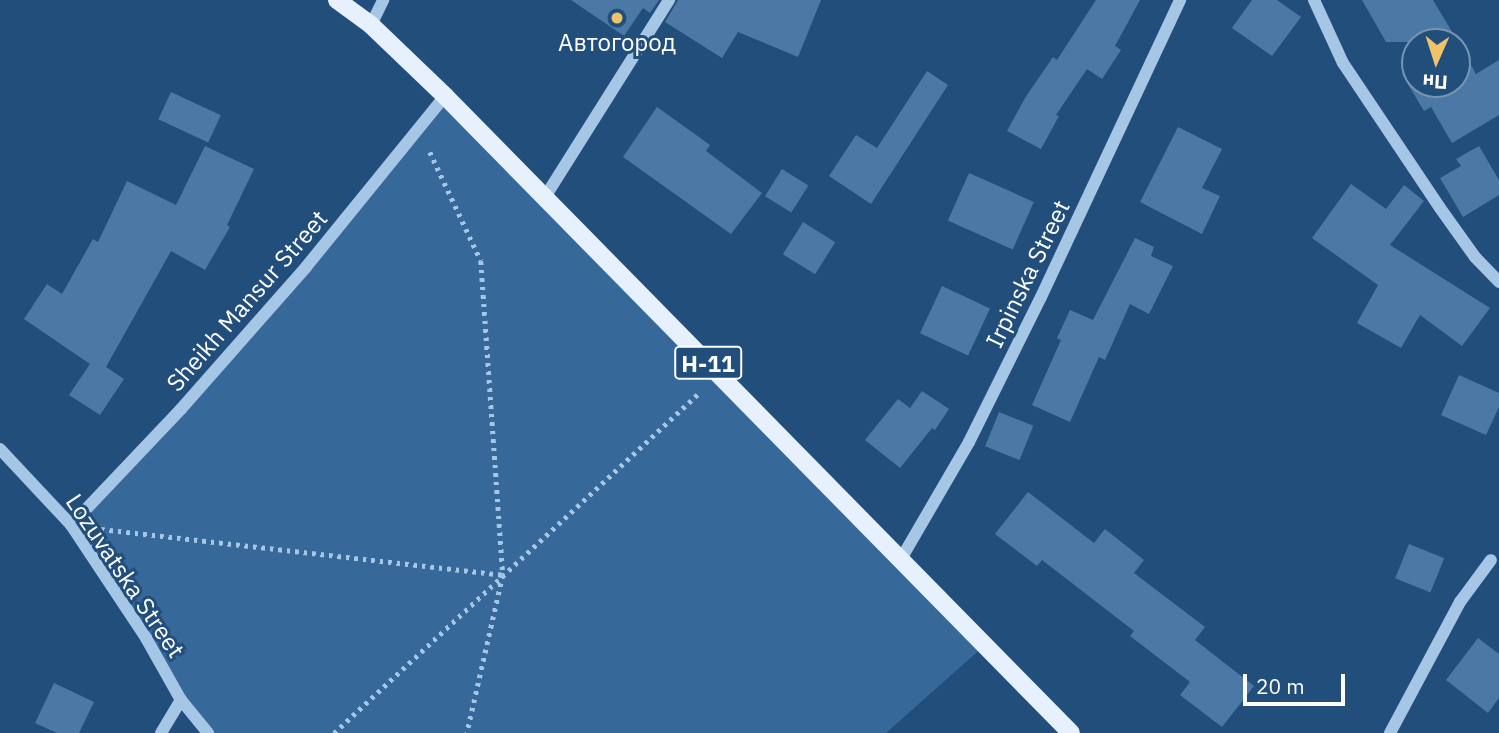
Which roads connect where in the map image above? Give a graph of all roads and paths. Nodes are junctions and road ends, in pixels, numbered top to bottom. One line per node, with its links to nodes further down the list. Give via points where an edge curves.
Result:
1 (337, 0): 6 (main road, Н-11)
2 (383, 0): 6 (street)
3 (669, 0): 9 (street)
4 (1180, 0): 14 (street, Irpinska Street, via 1029,321 968,442)
5 (1314, 0): 10 (street, via 1343,63 1440,208)
6 (371, 25): 7 (main road, Н-11)
7 (446, 96): 8 (street, Sheikh Mansur Street); 9 (main road, Н-11)
8 (419, 128): 13 (street, Sheikh Mansur Street, via 306,267); 16 (path, via 481,261)
9 (545, 197): 11 (main road, Н-11)
10 (1499, 282)
11 (719, 374): 14 (main road, Н-11); 16 (path)
12 (0, 449): 13 (street, Lozuvatska Street)
13 (71, 525): 16 (path); 17 (street, Lozuvatska Street)
14 (901, 559): 22 (main road, Н-11)
15 (1490, 560): 23 (street, via 1460,602)
16 (503, 575): 20 (path); 21 (path)
17 (181, 699): 18 (street); 19 (street, Lozuvatska Street)
18 (161, 733)
19 (208, 733)
20 (334, 733)
21 (467, 733)
22 (1071, 733)
23 (1390, 733)

